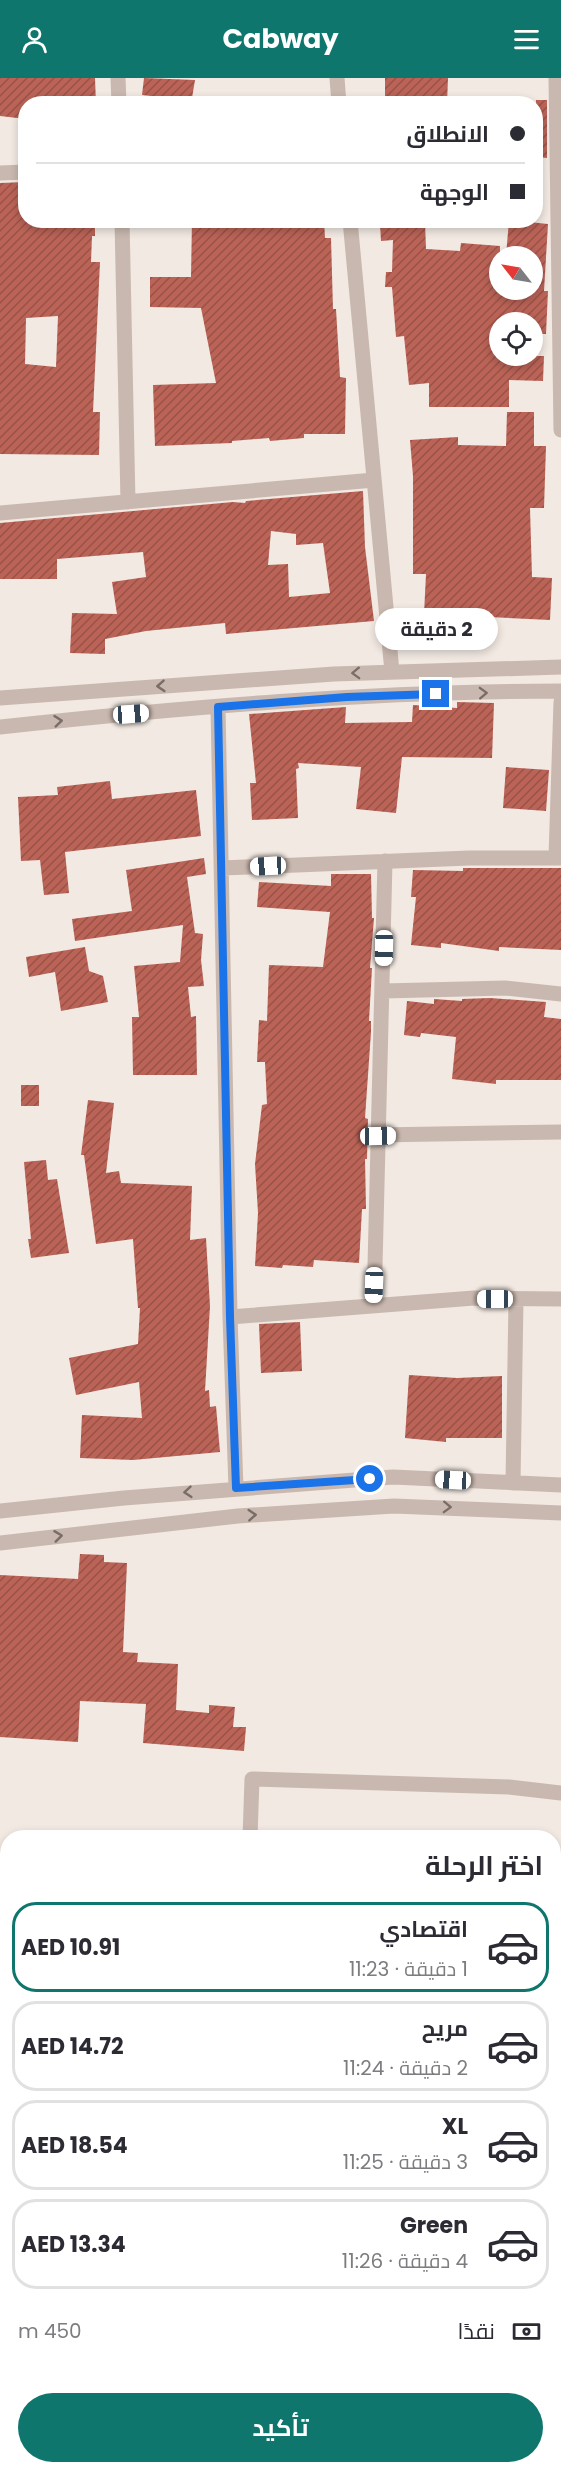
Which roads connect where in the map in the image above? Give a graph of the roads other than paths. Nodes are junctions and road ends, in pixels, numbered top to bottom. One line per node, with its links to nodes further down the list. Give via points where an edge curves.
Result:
1 (118, 78): 4 (street)
2 (337, 78): 5 (street)
3 (556, 78): 10 (street)
4 (119, 96)
5 (338, 96)
6 (18, 172): 7 (street)
7 (0, 173)
8 (122, 228): 12 (street)
9 (351, 228): 11 (street)
10 (561, 430)
11 (374, 480): 12 (street); 15 (street)
12 (128, 502): 13 (street)
13 (0, 513)
14 (561, 667): 15 (street)
15 (392, 672): 17 (street, one-way to 17)
16 (561, 691): 19 (street, one-way to 16, via 347,697)
17 (0, 699)
18 (561, 702): 21 (street)
19 (218, 707): 20 (street, one-way to 19); 23 (street)
20 (0, 727)
21 (558, 857): 22 (street)
22 (385, 861): 23 (street); 24 (street)
23 (222, 868): 31 (street)
24 (383, 991): 25 (street, via 505,988); 27 (street)
25 (561, 994)
26 (561, 1132): 27 (street)
27 (378, 1136): 30 (street)
28 (516, 1299): 29 (street); 30 (street); 32 (street)
29 (561, 1299)
30 (374, 1306): 31 (street)
31 (230, 1317): 34 (street)
32 (513, 1483): 33 (street); 34 (street, via 393,1477)
33 (561, 1485)
34 (236, 1488): 35 (street, one-way to 35)
35 (0, 1511)
36 (561, 1513): 37 (street, one-way to 36, via 238,1516 394,1506)
37 (0, 1543)
38 (561, 1793): 39 (street, via 509,1787 252,1779)
39 (250, 1830)

